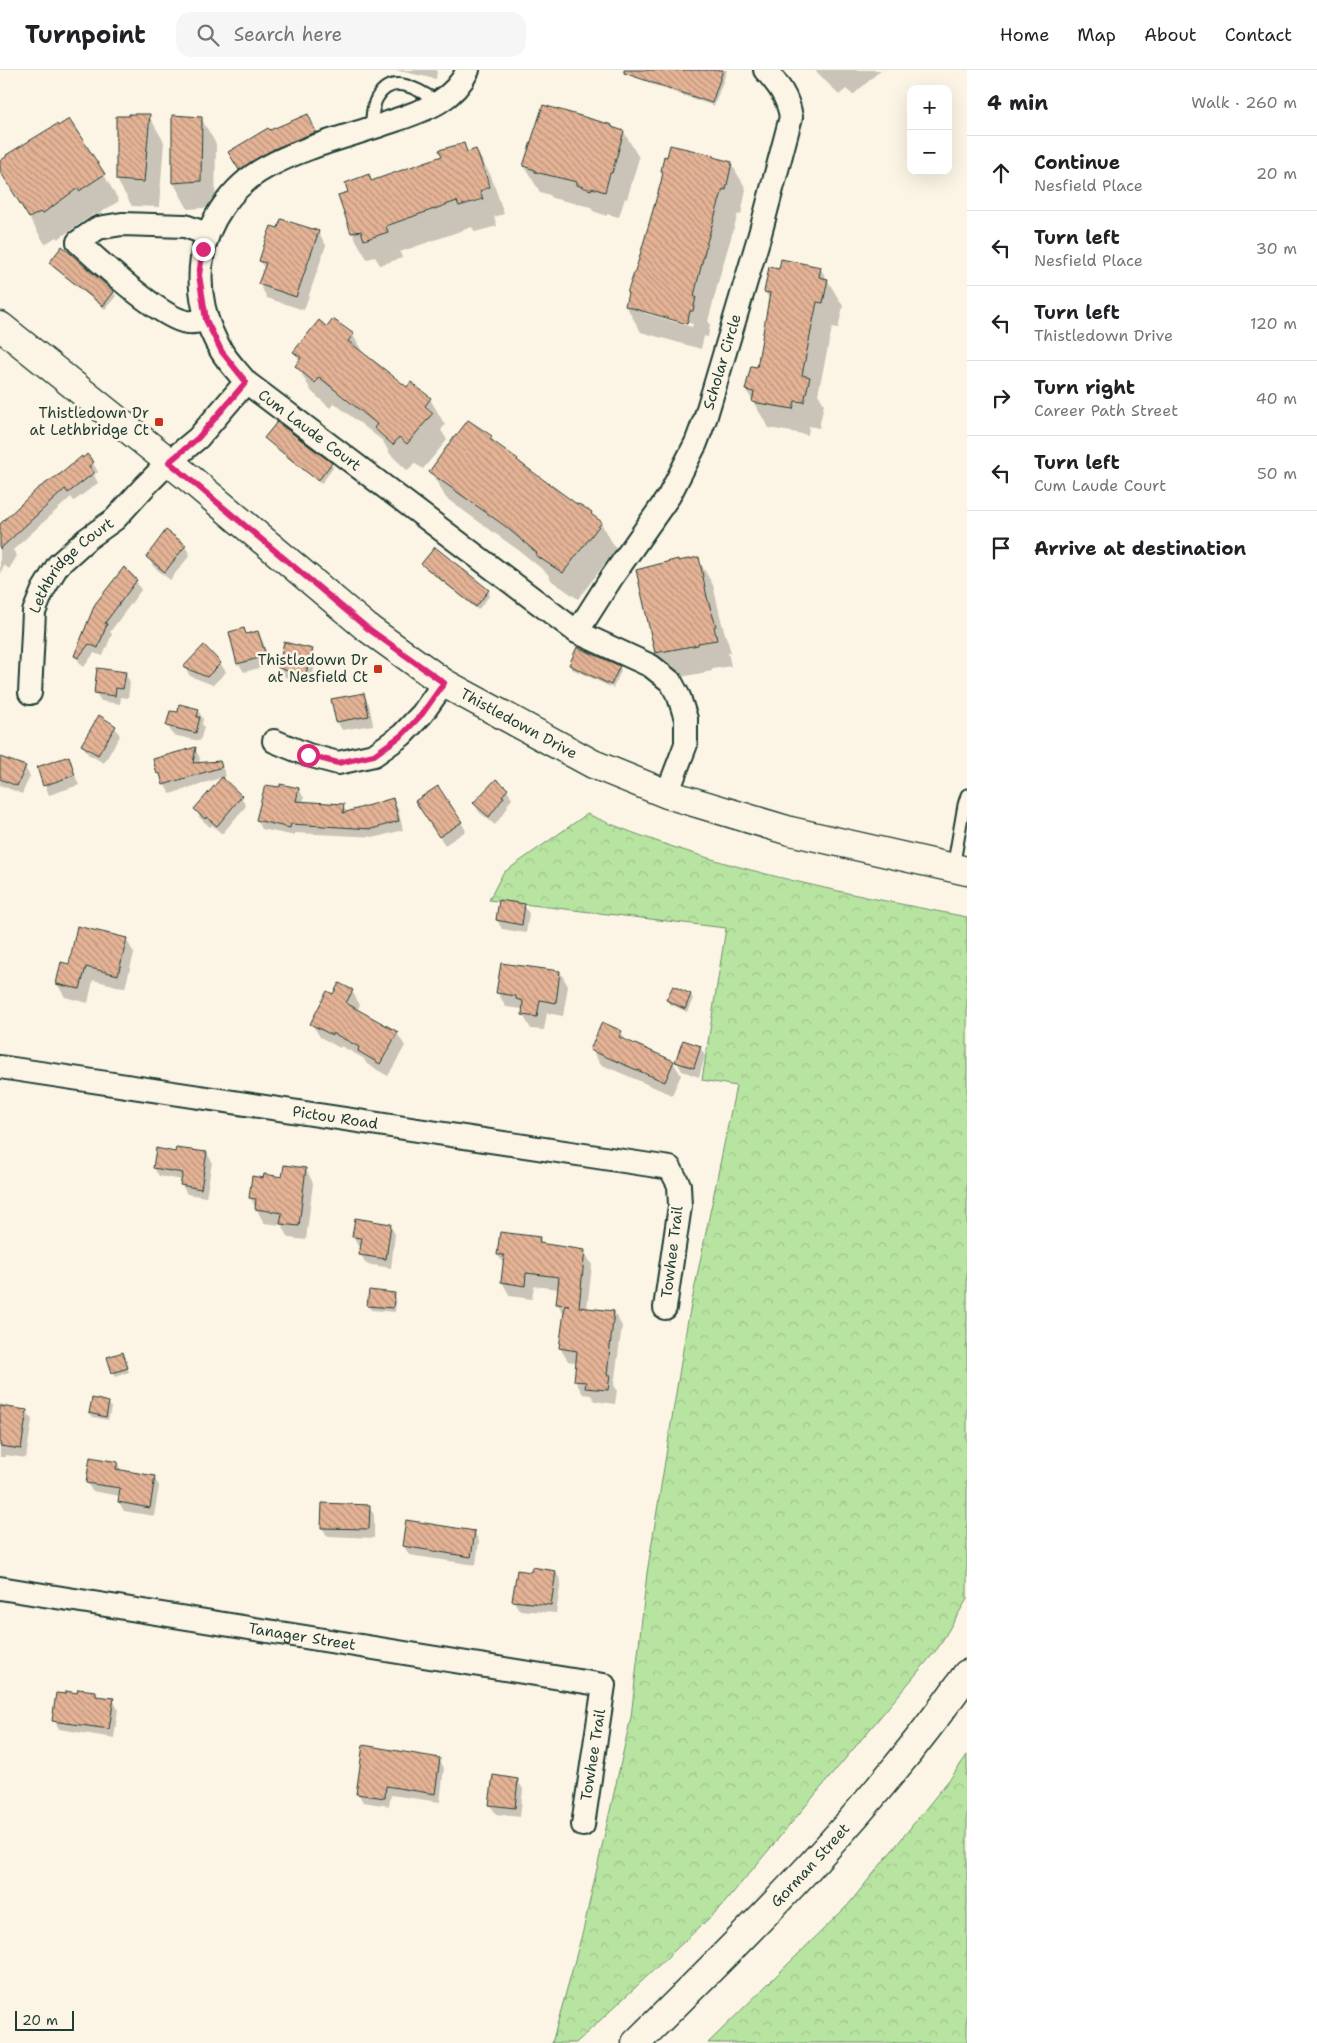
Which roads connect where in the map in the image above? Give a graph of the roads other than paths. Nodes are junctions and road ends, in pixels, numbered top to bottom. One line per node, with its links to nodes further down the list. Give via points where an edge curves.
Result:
1 (468, 70): 3 (street, Cum Laude Court, via 456,91)
2 (765, 70): 10 (street, Scholar Circle, via 780,87 791,117 705,419 669,496)
3 (438, 102): 4 (street, Cum Laude Court, via 422,111); 4 (lane, via 406,84 383,89 376,99)
4 (371, 128): 5 (street, Cum Laude Court, via 302,151 265,168 225,204)
5 (207, 234): 6 (street, Cum Laude Court, via 199,275); 6 (street, via 185,226 122,224 98,228 78,242 121,280 170,316 188,322)
6 (206, 320): 8 (street, Cum Laude Court, via 222,352)
7 (0, 326): 9 (main road, Thistledown Drive)
8 (246, 382): 9 (street, Lethbridge Court, via 198,438); 10 (street, Cum Laude Court)
9 (169, 462): 11 (main road, Thistledown Drive, via 366,627); 12 (street, Lethbridge Court, via 115,519 58,565 43,590 34,612)
10 (577, 632): 14 (street, Cum Laude Court, via 651,666 671,682 686,720 686,744)
11 (444, 683): 13 (street, via 402,735 374,755 338,763); 14 (main road, Thistledown Drive, via 593,764)
12 (30, 694)
13 (274, 741)
14 (668, 794): 16 (main road, Thistledown Drive, via 790,831)
15 (967, 794): 16 (lane)
16 (960, 869)
17 (0, 1067): 18 (street, Pictou Road)
18 (670, 1168): 19 (street, Towhee Trail, via 679,1185 680,1206)
19 (665, 1308)
20 (0, 1588): 22 (street, Tanager Street)
21 (967, 1674): 24 (main road, Gorman Street, via 903,1758 814,1863)
22 (604, 1685): 23 (street, Towhee Trail)
23 (583, 1825)
24 (636, 2043)

